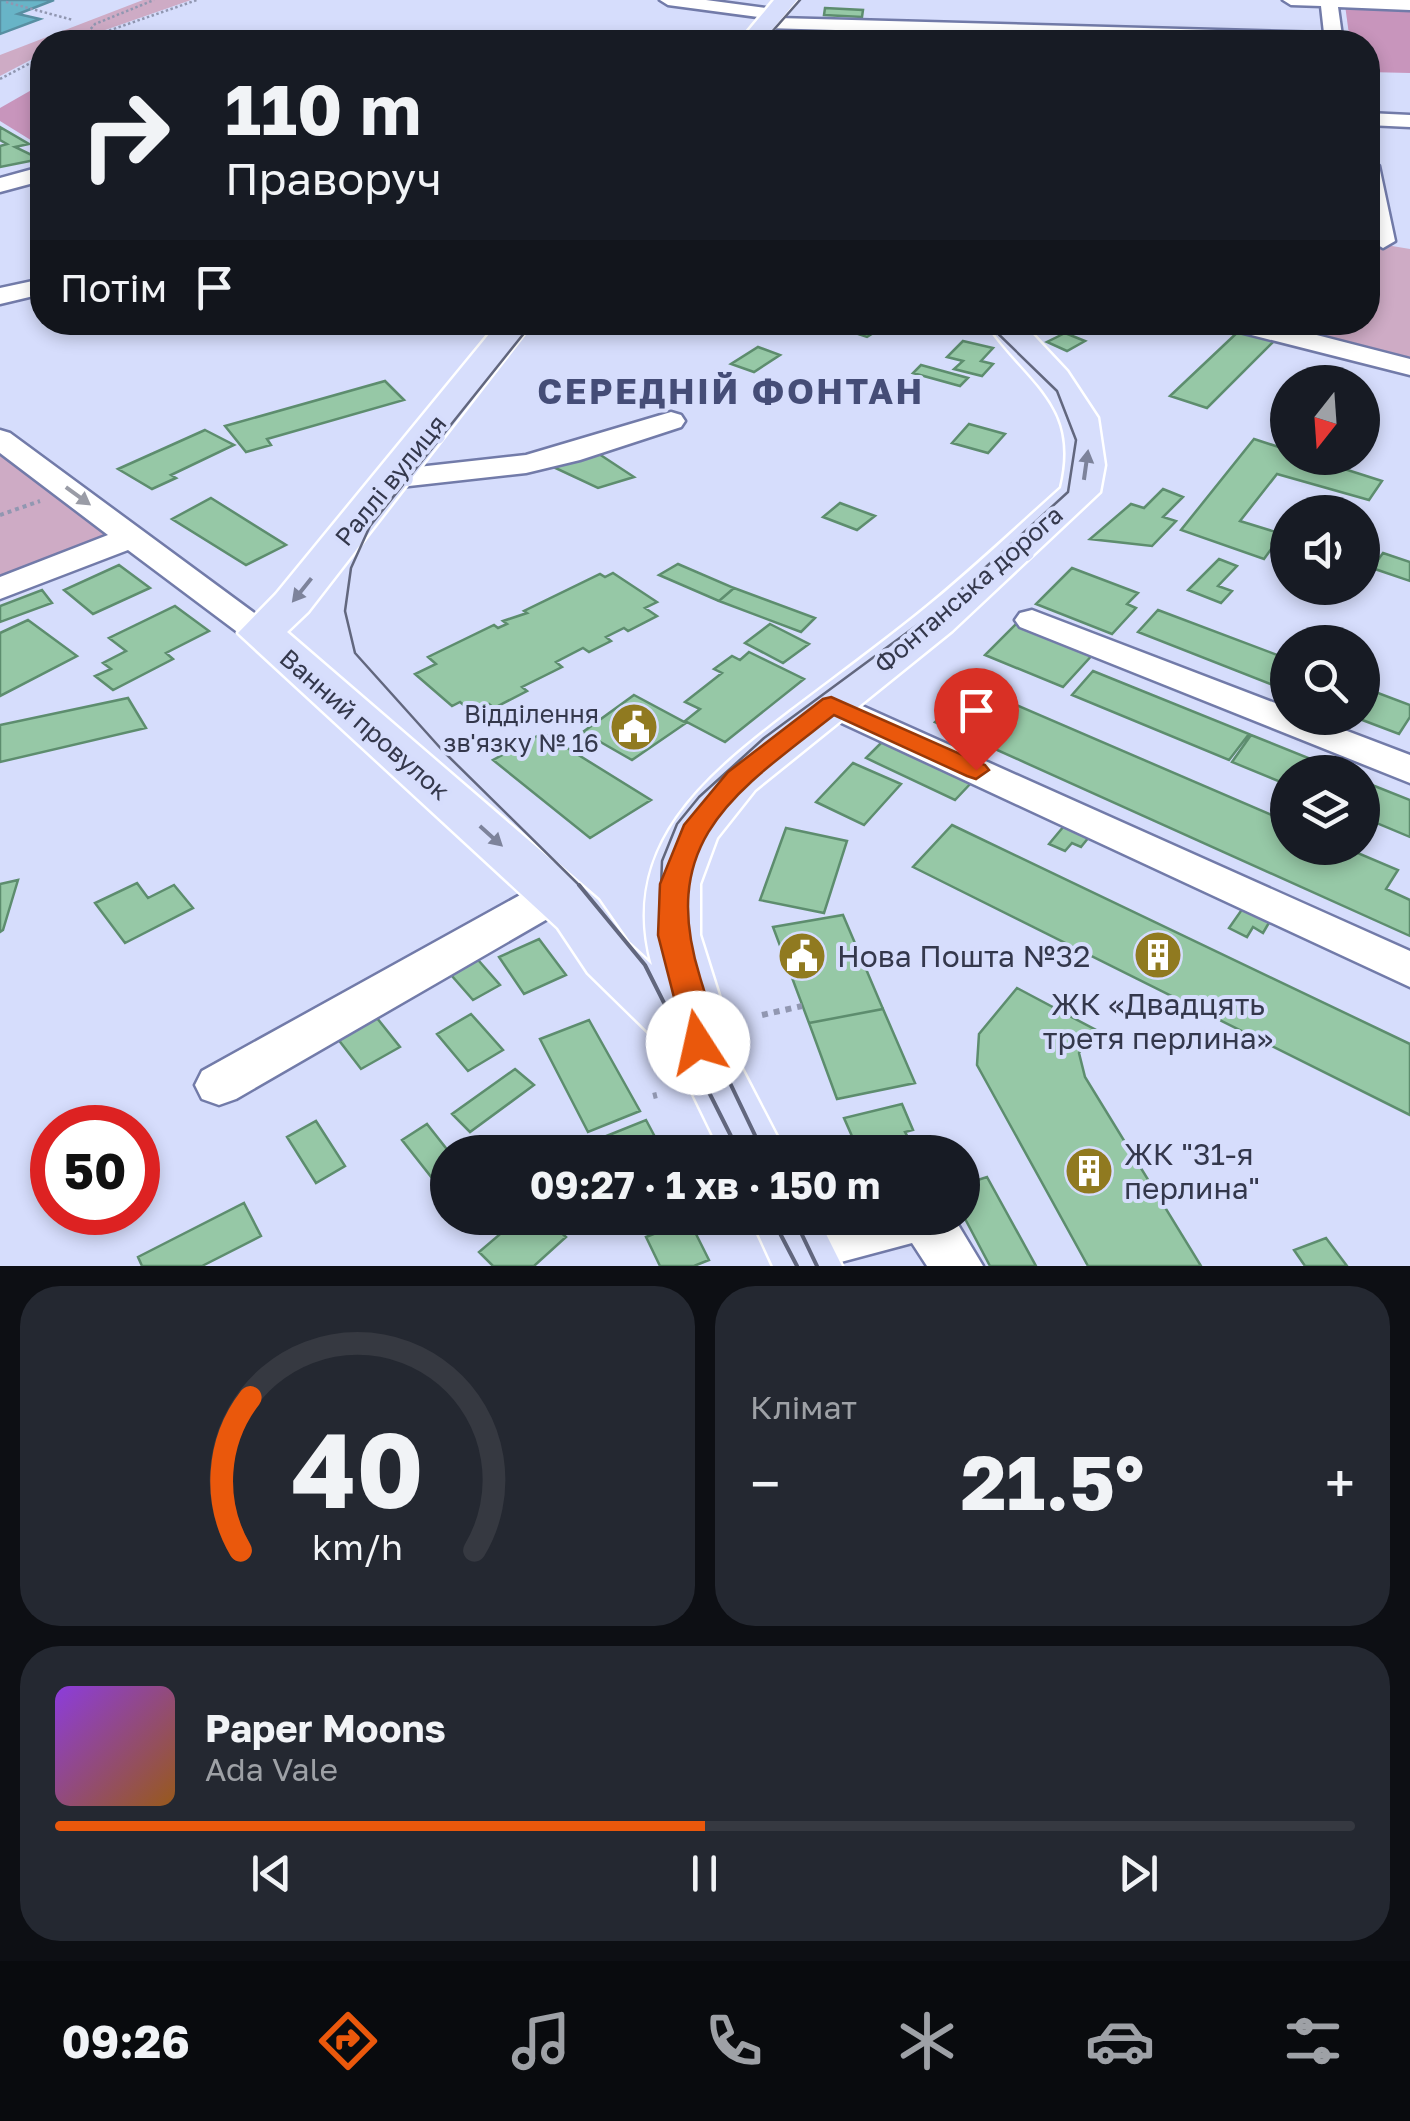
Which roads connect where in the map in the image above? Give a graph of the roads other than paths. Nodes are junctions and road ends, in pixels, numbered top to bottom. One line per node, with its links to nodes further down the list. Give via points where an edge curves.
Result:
1 (668, 0): 5 (street)
2 (1291, 0): 3 (street)
3 (1329, 1): 4 (street); 7 (street)
4 (1410, 5)
5 (775, 12): 6 (street)
6 (1141, 30)
7 (1332, 30)
8 (1380, 120): 9 (street)
9 (1410, 121)
10 (30, 177): 11 (street)
11 (0, 185)
12 (1380, 241): 13 (street)
13 (1410, 245)
14 (30, 290): 15 (street)
15 (0, 296)
16 (507, 335): 22 (main road, Раллі вулиця)
17 (1014, 335): 27 (main road, Фонтанська дорога, one-way to 17, via 936,622 1080,492 1089,467 1081,421 1066,392)
18 (1285, 335): 19 (street)
19 (1410, 366)
20 (670, 420): 22 (street, via 526,464)
21 (0, 438): 23 (street, Ванний провулок, one-way to 23)
22 (391, 479): 26 (main road, Раллі вулиця, one-way to 26)
23 (133, 536): 24 (street); 26 (street, Ванний провулок)
24 (0, 589)
25 (1032, 620): 28 (street)
26 (260, 633): 29 (main road, Ванний провулок, one-way to 29)
27 (831, 704): 30 (main road, Фонтанська дорога, via 737,778 693,832 673,884); 31 (street)
28 (1410, 770)
29 (567, 904): 30 (main road, via 607,930 628,935 648,931); 32 (main road, Ванний провулок, via 608,958); 33 (street)
30 (673, 905): 32 (main road, Фонтанська дорога, via 672,935)
31 (1410, 970)
32 (698, 1043): 34 (main road, Фонтанська дорога)
33 (220, 1085)
34 (744, 1135)
35 (841, 1235): 37 (street)
36 (935, 1235): 38 (street)
37 (797, 1244)
38 (956, 1266)

